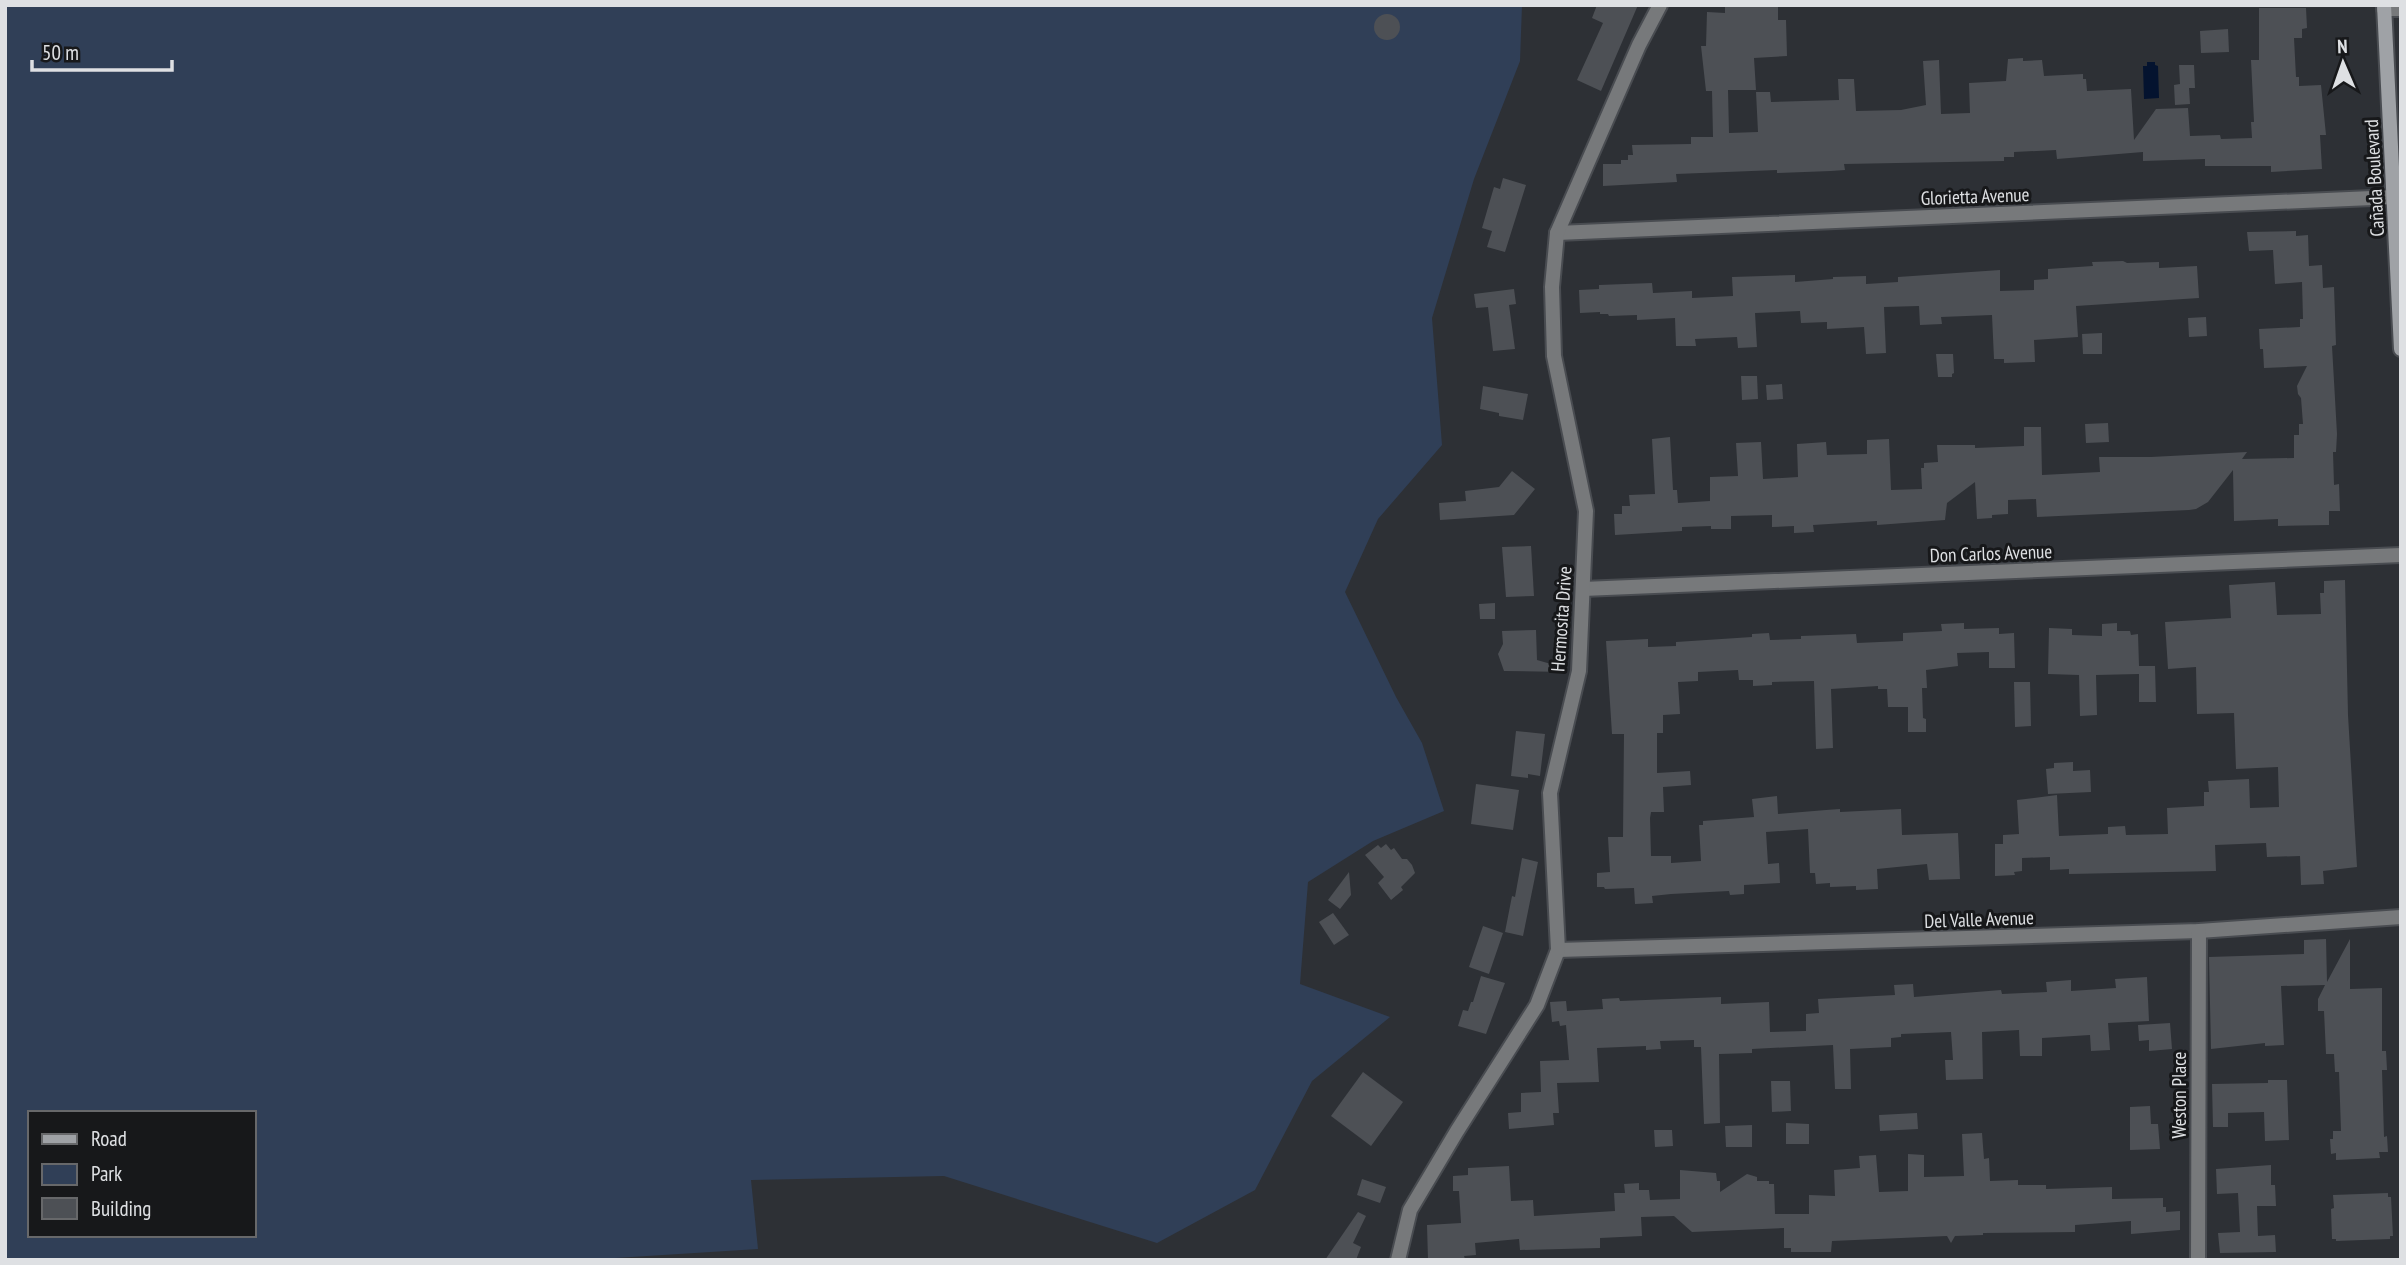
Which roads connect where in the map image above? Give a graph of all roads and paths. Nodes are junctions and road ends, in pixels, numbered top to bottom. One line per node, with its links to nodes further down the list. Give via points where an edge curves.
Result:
1 (1660, 5): 5 (street, Hermosita Drive)
2 (2384, 7): 3 (street); 4 (main road, Cañada Boulevard)
3 (2401, 9)
4 (2395, 197): 5 (street, Glorietta Avenue); 6 (main road, Cañada Boulevard)
5 (1557, 233): 9 (street, Hermosita Drive, via 1552,287 1554,356 1586,511)
6 (2399, 300): 7 (main road, Cañada Boulevard)
7 (2401, 349)
8 (2401, 555): 9 (street, Don Carlos Avenue)
9 (1583, 589): 12 (street, Hermosita Drive, via 1578,671 1550,793)
10 (2401, 918): 11 (street, Del Valle Avenue)
11 (2199, 931): 12 (street, Del Valle Avenue); 14 (street, Weston Place)
12 (1558, 950): 13 (street, Hermosita Drive, via 1537,1004 1410,1210)
13 (1398, 1260)
14 (2198, 1260)

